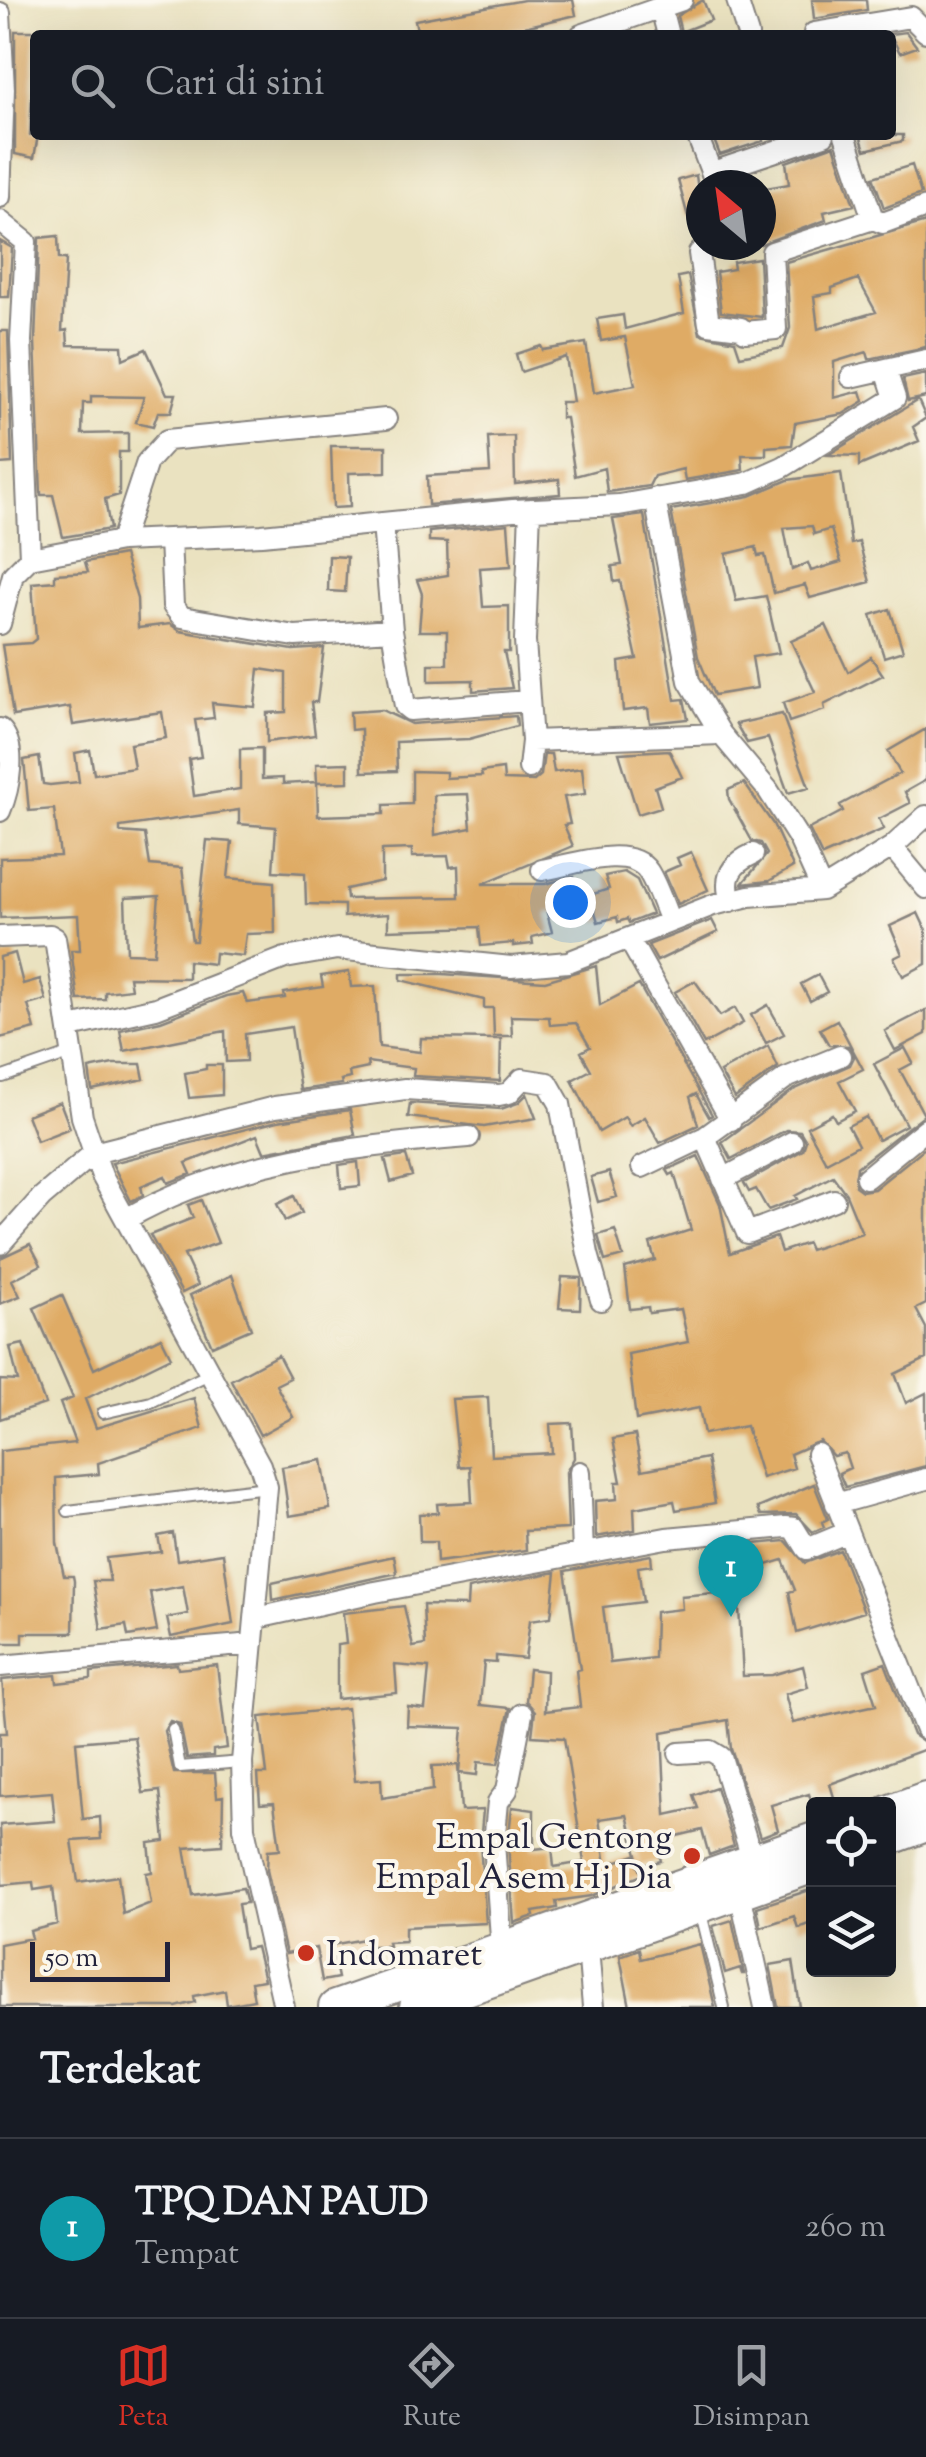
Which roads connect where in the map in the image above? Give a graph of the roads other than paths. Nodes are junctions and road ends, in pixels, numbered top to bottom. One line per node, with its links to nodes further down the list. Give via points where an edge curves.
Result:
1 (682, 0): 3 (street)
2 (737, 0): 7 (street)
3 (660, 8): 5 (street); 6 (street)
4 (0, 13): 10 (street)
5 (596, 30)
6 (667, 30)
7 (746, 30)
8 (837, 30): 9 (street, via 911,17)
9 (926, 32)
10 (2, 89): 16 (street)
11 (699, 140): 14 (street)
12 (846, 140): 18 (street)
13 (782, 142): 15 (street)
14 (711, 170)
15 (731, 170)
16 (0, 197)
17 (926, 206): 18 (street, via 884,223)
18 (873, 219): 20 (street)
19 (0, 221): 32 (street, via 26,242 21,341)
20 (776, 251)
21 (699, 260): 22 (street, via 709,324 745,332 776,328)
22 (772, 260)
23 (926, 360): 24 (street)
24 (886, 370): 25 (street); 27 (street, via 895,398 783,467 747,483)
25 (851, 376)
26 (386, 419): 31 (street, via 167,440 147,462)
27 (655, 498): 28 (street); 38 (street, via 689,681)
28 (530, 509): 29 (street); 36 (street)
29 (382, 524): 30 (street); 35 (street)
30 (170, 539): 31 (street); 35 (street, via 174,606 182,617 295,636)
31 (121, 541): 32 (street)
32 (30, 558): 33 (street)
33 (6, 575): 34 (street)
34 (0, 624)
35 (392, 630): 36 (street, via 410,710)
36 (528, 701): 39 (street)
37 (0, 728): 41 (street, via 10,750)
38 (721, 734): 39 (street); 47 (street, via 768,790)
39 (532, 741): 40 (street)
40 (529, 768)
41 (0, 811)
42 (926, 816): 43 (street)
43 (892, 848): 46 (street); 47 (street)
44 (753, 854): 48 (street, via 733,866 727,880)
45 (542, 870): 49 (street, via 621,857 637,861)
46 (917, 878)
47 (822, 890): 48 (street)
48 (731, 901): 49 (street)
49 (670, 922): 51 (street)
50 (0, 937): 52 (street, via 55,938)
51 (630, 941): 52 (street, via 568,962 511,966 337,948 286,958 156,1008); 56 (street)
52 (70, 1027): 53 (street)
53 (73, 1053): 55 (lane); 61 (street)
54 (840, 1056): 56 (street, via 786,1078)
55 (4, 1076)
56 (732, 1120): 59 (street)
57 (926, 1129): 63 (street)
58 (469, 1137): 66 (street, via 300,1157 176,1194)
59 (705, 1137): 62 (street); 64 (street)
60 (792, 1142): 64 (street)
61 (94, 1153): 66 (street); 67 (street); 68 (street, via 275,1106 406,1089 499,1095 533,1078 548,1083 560,1104)
62 (642, 1167)
63 (866, 1178)
64 (724, 1179): 65 (street, via 747,1233)
65 (834, 1200)
66 (126, 1219): 69 (street)
67 (0, 1244)
68 (602, 1300)
69 (209, 1374): 70 (lane, via 150,1402); 74 (street)
70 (103, 1413)
71 (816, 1454): 75 (street)
72 (580, 1472): 78 (street)
73 (926, 1479): 75 (street)
74 (267, 1487): 76 (lane); 79 (street)
75 (836, 1504): 77 (street)
76 (68, 1511)
77 (848, 1532): 78 (street, via 807,1549 794,1528 786,1527 717,1531); 84 (street)
78 (583, 1554): 79 (street)
79 (257, 1618): 80 (street)
80 (253, 1644): 81 (street); 86 (street)
81 (0, 1666)
82 (522, 1714): 97 (street, via 494,1844)
83 (173, 1729): 86 (lane, via 180,1767)
84 (926, 1730)
85 (679, 1753): 92 (street, via 722,1757)
86 (242, 1762): 98 (street, via 244,1828)
87 (926, 1798): 88 (highway)
88 (896, 1809)
89 (926, 1825): 90 (highway)
90 (896, 1835)
91 (806, 1842): 92 (highway)
92 (753, 1862): 97 (highway)
93 (806, 1869): 94 (highway)
94 (740, 1894): 95 (highway); 103 (street)
95 (700, 1908): 96 (highway); 102 (lane)
96 (588, 1948): 100 (highway); 101 (street)
97 (502, 1952): 99 (highway)
98 (284, 2007)
99 (335, 2007)
100 (416, 2007)
101 (593, 2007)
102 (724, 2007)
103 (765, 2007)

